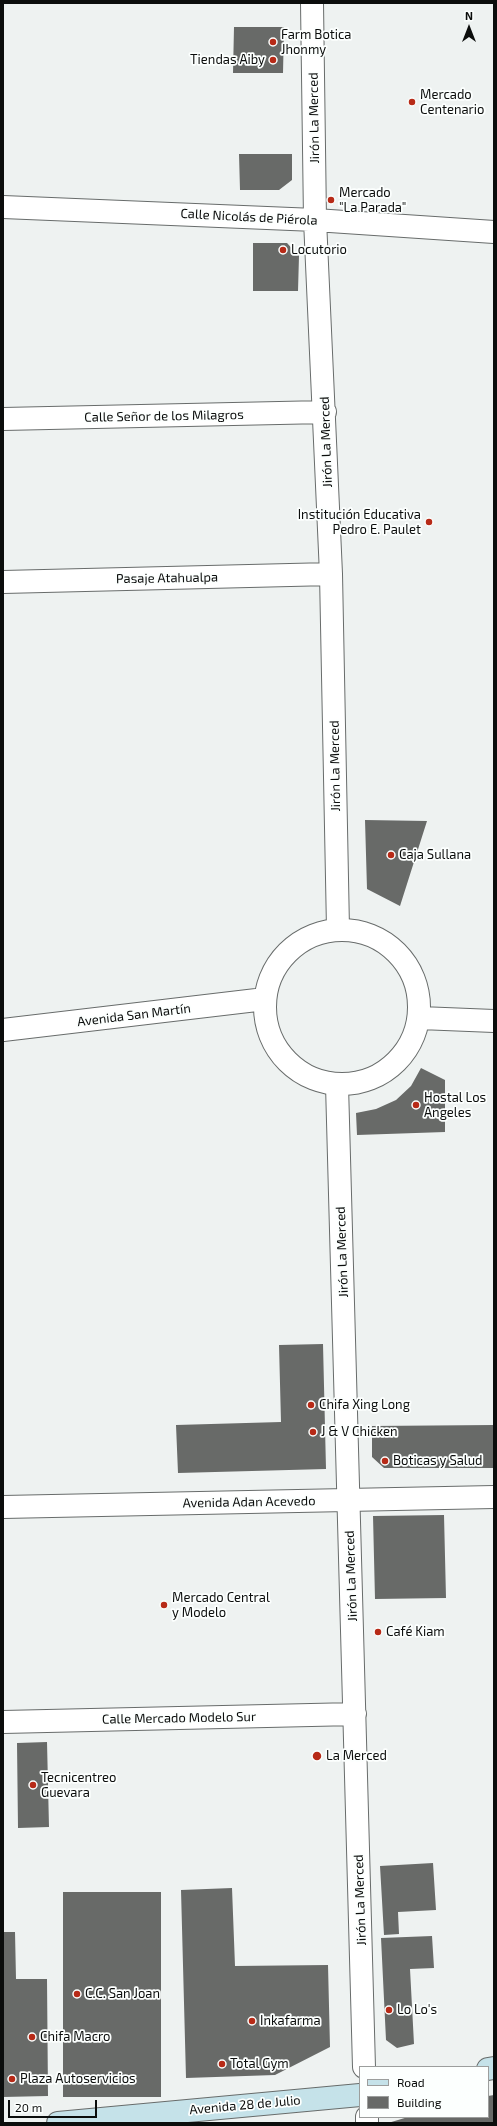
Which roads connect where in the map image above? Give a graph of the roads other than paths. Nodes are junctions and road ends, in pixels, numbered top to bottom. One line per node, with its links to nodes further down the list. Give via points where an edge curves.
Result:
1 (312, 3): 3 (street, Jirón La Merced)
2 (3, 206): 3 (street, Calle Nicolás de Piérola)
3 (315, 220): 4 (street, Calle Nicolás de Piérola); 5 (street, Jirón La Merced)
4 (494, 232)
5 (325, 412): 6 (street, Calle Señor de los Milagros); 7 (street, Jirón La Merced)
6 (3, 419)
7 (331, 574): 8 (street, Pasaje Atahualpa); 9 (street, Jirón La Merced)
8 (3, 582)
9 (338, 930): 10 (street, via 316,933 281,959 270,978); 11 (street, via 368,934 382,940 400,955 413,973 420,995)
10 (265, 1000): 13 (street, Avenida San Martín); 14 (street, via 266,1024 275,1047 292,1066 312,1079)
11 (420, 1018): 12 (street); 14 (street, via 413,1040 400,1060 382,1074 360,1083)
12 (494, 1021)
13 (3, 1030)
14 (337, 1085): 16 (street, Jirón La Merced)
15 (494, 1497): 16 (street, Avenida Adan Acevedo)
16 (349, 1500): 17 (street, Avenida Adan Acevedo); 18 (street, Jirón La Merced)
17 (3, 1507)
18 (355, 1714): 19 (street, Calle Mercado Modelo Sur); 20 (street, Jirón La Merced)
19 (3, 1722)
20 (364, 2066)
21 (359, 2095): 22 (main road, Avenida 28 de Julio)
22 (58, 2123)

